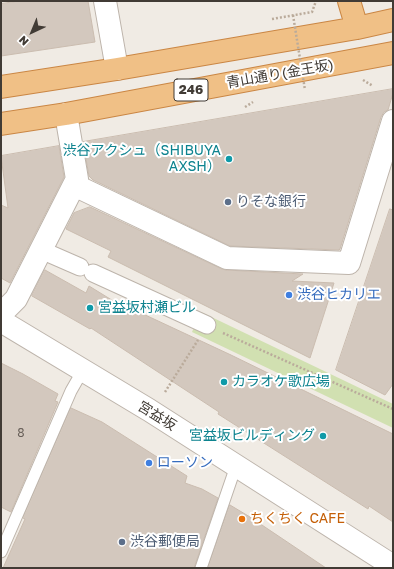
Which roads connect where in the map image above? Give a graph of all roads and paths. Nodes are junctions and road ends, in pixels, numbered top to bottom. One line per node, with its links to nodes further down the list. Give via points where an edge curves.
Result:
1 (105, 1): 9 (street)
2 (316, 1): 4 (path, via 312,12)
3 (349, 1): 7 (highway)
4 (293, 15): 5 (path); 13 (path, bridge)
5 (272, 19)
6 (393, 20): 7 (highway, 246)
7 (357, 28): 9 (highway, 246)
8 (389, 56): 14 (highway, 青山通り(金王坂) / 246)
9 (117, 69): 12 (highway, 246)
10 (363, 80): 11 (path)
11 (373, 86)
12 (1, 87)
13 (305, 90)
14 (66, 114): 16 (highway, 青山通り(金王坂) / 246); 18 (street, via 77,179)
15 (393, 121): 17 (street)
16 (1, 124)
17 (386, 174): 18 (street, via 349,263 227,258)
18 (74, 185): 19 (street)
19 (41, 250): 20 (street, via 16,299); 22 (street)
20 (1, 314)
21 (1, 320): 23 (street, 宮益坂)
22 (207, 326): 24 (path); 25 (path)
23 (83, 370): 26 (street, 宮益坂); 27 (lane, via 70,391)
24 (165, 392)
25 (393, 409)
26 (236, 466): 28 (street, 宮益坂); 29 (lane)
27 (1, 552)
28 (393, 566)
29 (201, 568)

